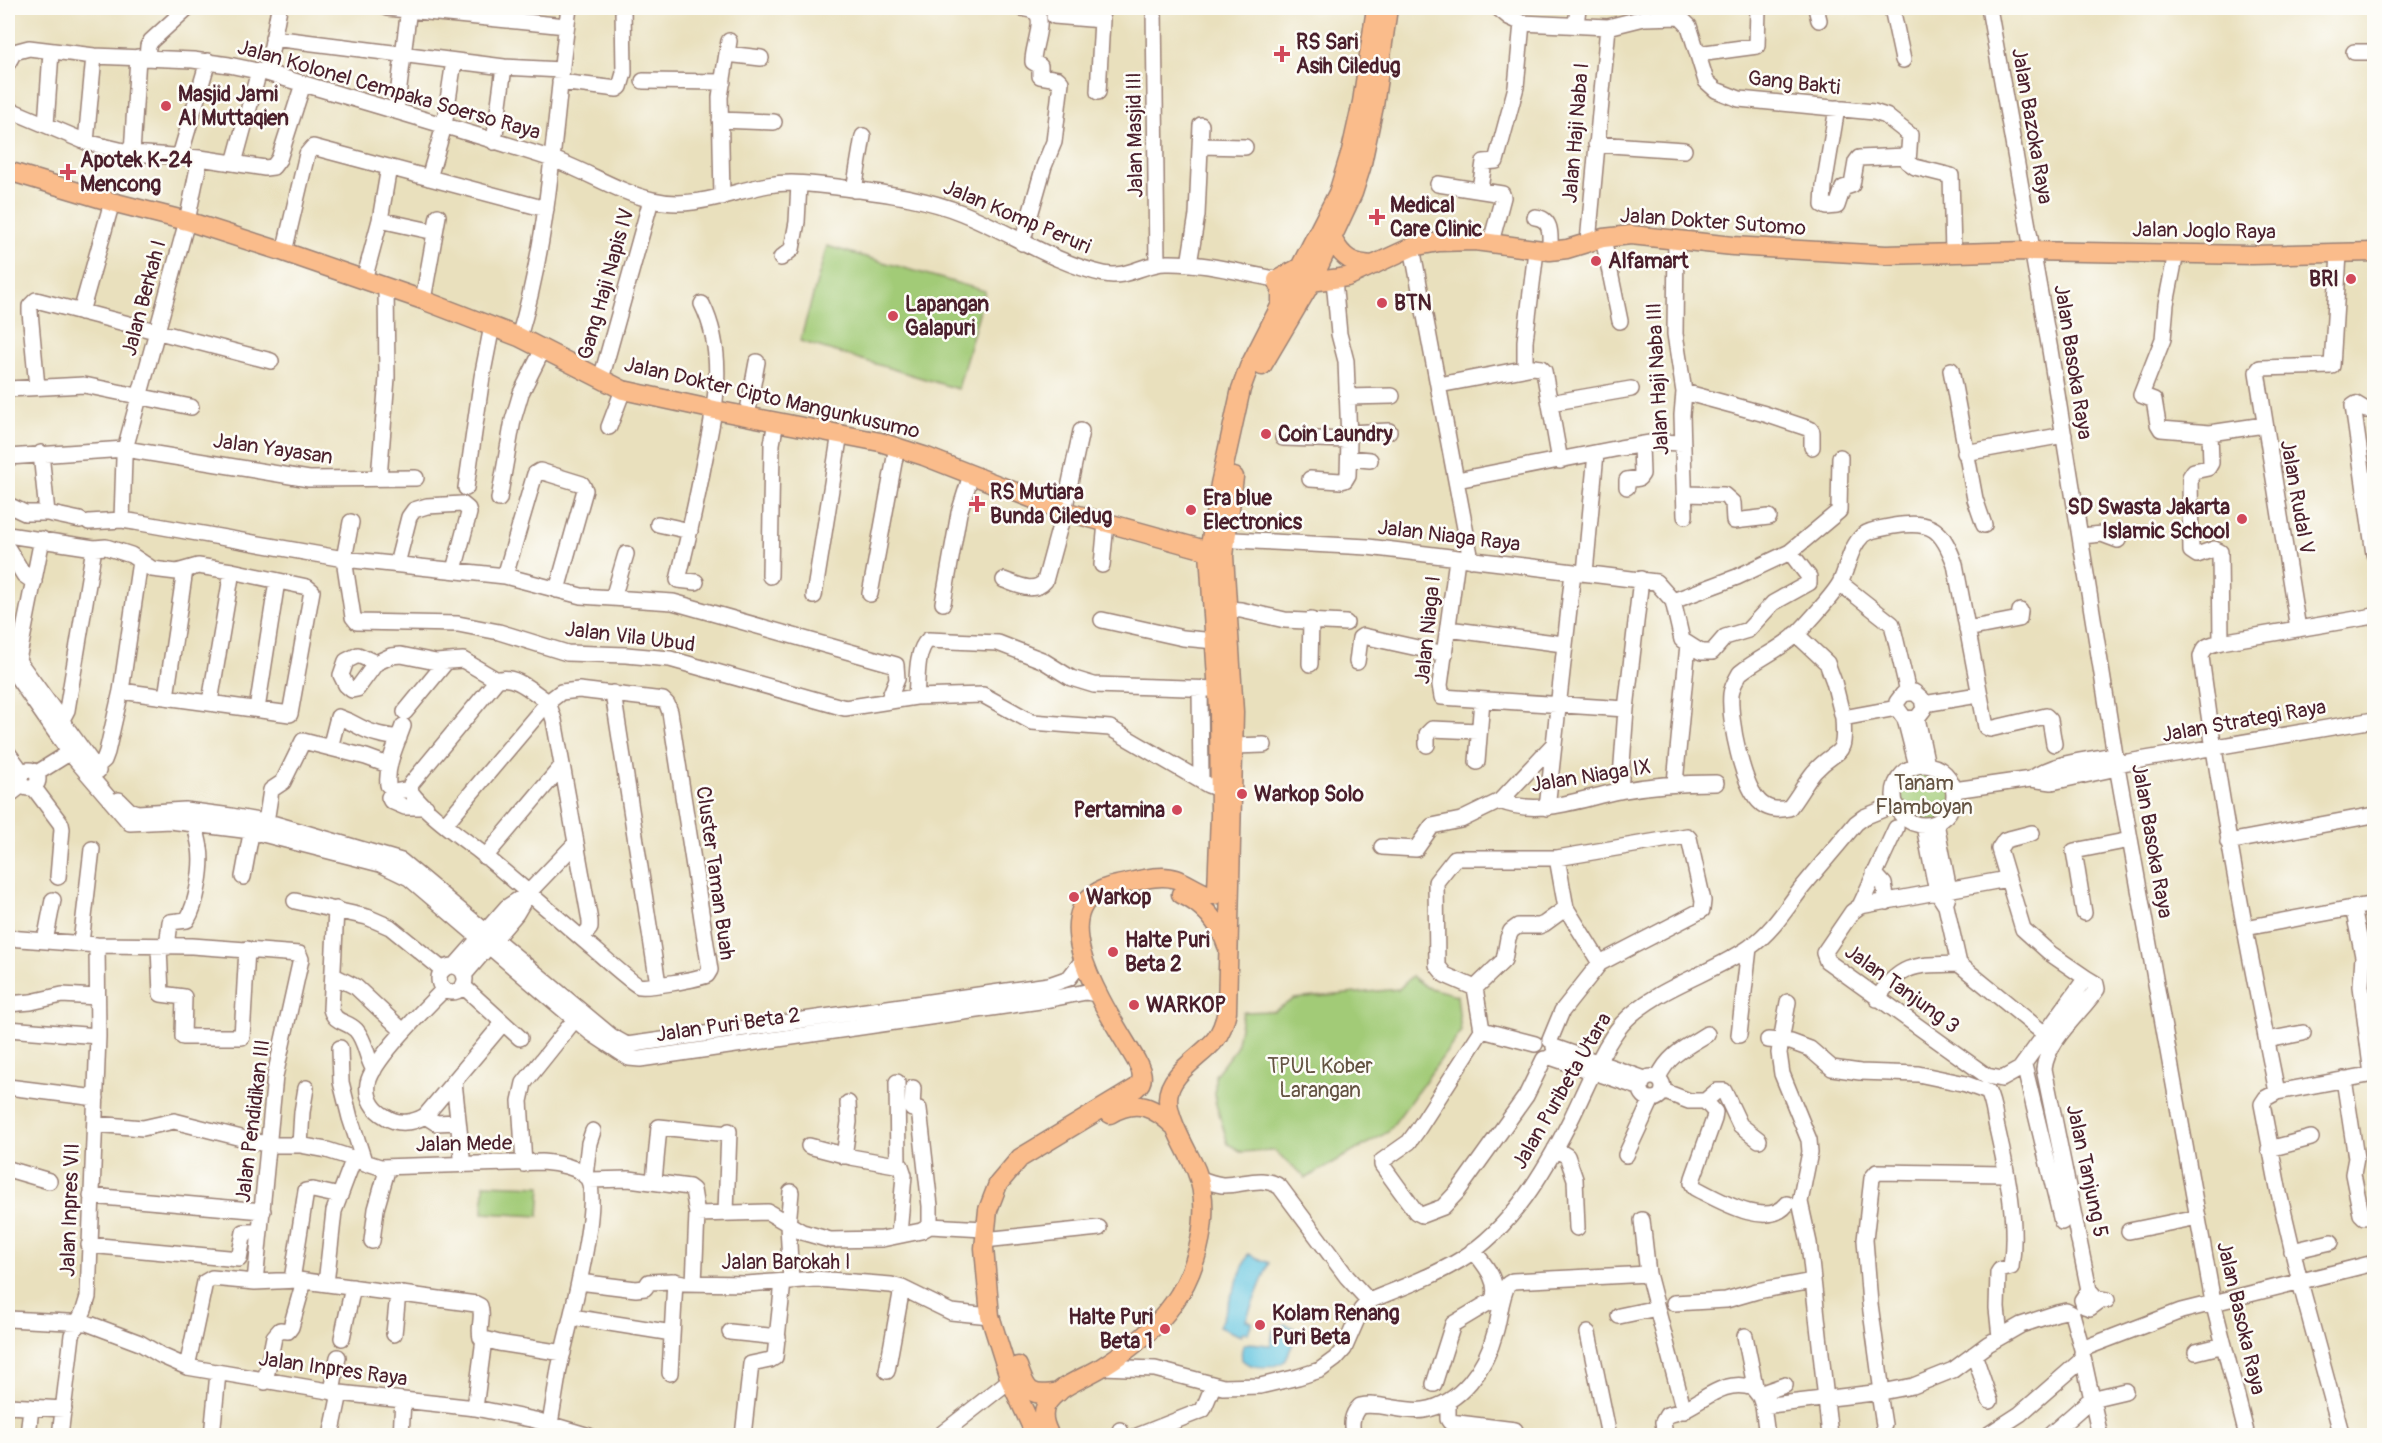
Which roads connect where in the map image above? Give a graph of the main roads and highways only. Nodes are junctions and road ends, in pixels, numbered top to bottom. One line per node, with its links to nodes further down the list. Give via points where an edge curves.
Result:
1 (1376, 8): 8 (main road, via 1351,151 1338,192)
2 (1388, 8): 4 (main road, via 1376,98 1361,168)
3 (8, 171): 11 (main road, Jalan Dokter Cipto Mangunkusumo, via 187,221 423,300 519,337 623,390 897,446 1064,511)
4 (1332, 240): 7 (main road, via 1345,258); 8 (main road)
5 (2030, 251): 6 (main road, Jalan Joglo Raya, via 2252,255); 7 (main road, Jalan Dokter Sutomo, via 1827,253 1631,234 1543,251 1460,240 1412,248)
6 (2374, 252)
7 (1374, 265): 9 (main road, Jalan Dokter Sutomo)
8 (1295, 278): 9 (main road, Jalan Dokter Sutomo); 10 (main road); 10 (main road, via 1281,289)
9 (1332, 280): 10 (main road)
10 (1287, 309): 11 (main road, via 1255,383)
11 (1217, 547): 12 (main road, via 1227,609 1234,712 1234,746); 12 (main road, via 1215,641 1209,689)
12 (1226, 791): 14 (main road)
13 (1133, 882): 14 (main road, via 1170,877 1210,896); 15 (main road, via 1169,889 1198,904 1219,927); 17 (main road, via 1100,890 1086,902 1078,931 1083,960 1097,994 1139,1064 1139,1086 1020,1158 1003,1176)
14 (1224, 888): 15 (main road)
15 (1229, 955): 16 (main road, via 1223,1025 1215,1040 1169,1089 1169,1105)
16 (1177, 1128): 17 (main road, via 1148,1108 1134,1105 1118,1109 1028,1163 1005,1184); 19 (main road, via 1203,1199 1200,1236 1180,1293 1152,1330 1102,1367)
17 (988, 1210): 18 (main road, via 984,1235)
18 (986, 1271): 19 (main road, via 1026,1386 1037,1394); 20 (main road, via 990,1316 1010,1380)
19 (1059, 1392): 21 (main road, via 1044,1411)
20 (1036, 1436)
21 (1050, 1436)

